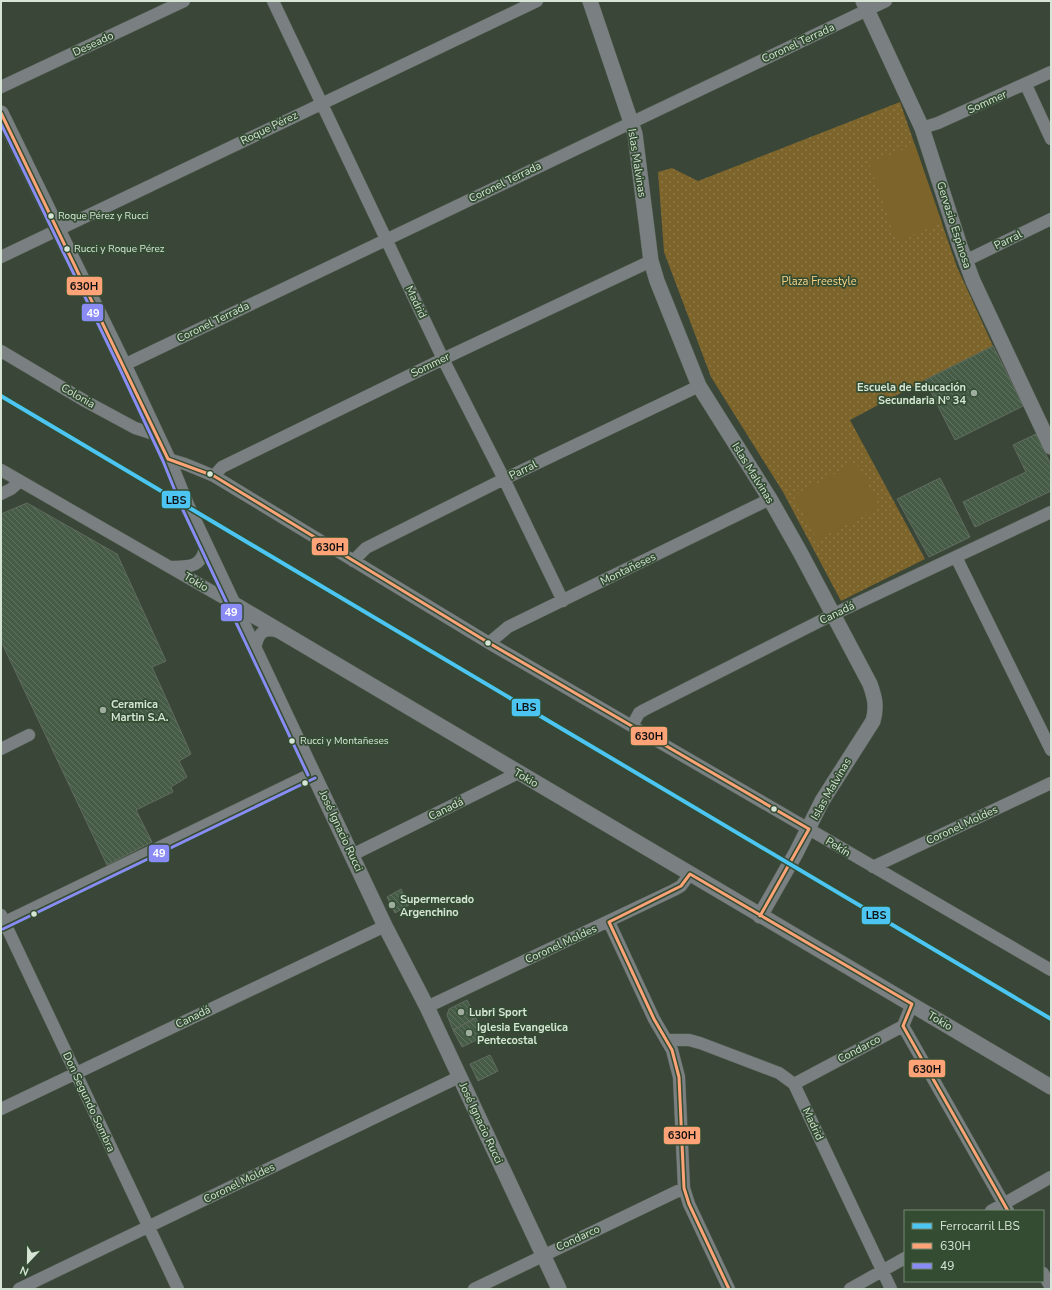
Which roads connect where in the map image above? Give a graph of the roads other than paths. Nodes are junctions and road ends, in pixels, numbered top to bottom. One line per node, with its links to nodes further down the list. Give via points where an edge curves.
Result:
1 (184, 1): 9 (street, Deseado)
2 (273, 1): 10 (street, Madrid)
3 (537, 1): 10 (street, Roque Pérez)
4 (590, 1): 12 (street, Islas Malvinas)
5 (886, 1): 6 (street, Coronel Terrada)
6 (865, 5): 12 (street, Coronel Terrada); 13 (street, Gervasio Espinosa)
7 (1051, 72): 8 (street, Sommer)
8 (1026, 85): 13 (street, Sommer); 14 (street)
9 (1, 87)
10 (320, 103): 16 (street, Roque Pérez); 17 (street, Madrid)
11 (1, 113): 16 (street, José Ignacio Rucci)
12 (631, 122): 17 (street, Coronel Terrada); 19 (street, Islas Malvinas, via 635,134)
13 (922, 128): 20 (street, Gervasio Espinosa)
14 (1051, 139)
15 (1051, 219): 20 (street, Parral)
16 (58, 231): 18 (street, Roque Pérez); 23 (street, José Ignacio Rucci)
17 (385, 239): 22 (street, Madrid); 23 (street, Coronel Terrada)
18 (1, 257)
19 (651, 261): 22 (street, Sommer); 24 (street, Islas Malvinas, via 656,281)
20 (965, 261): 26 (street, Gervasio Espinosa)
21 (1, 351): 25 (street, Colonia, via 135,428)
22 (443, 359): 29 (street, Sommer, via 222,466); 30 (street, Madrid)
23 (124, 364): 25 (street, José Ignacio Rucci)
24 (699, 386): 30 (street, Parral); 33 (street, Islas Malvinas)
25 (157, 435): 27 (street, José Ignacio Rucci)
26 (1051, 447)
27 (168, 459): 29 (street, Pekín); 35 (street, José Ignacio Rucci)
28 (1, 470): 31 (street, Tokio)
29 (214, 476): 37 (street, Pekín)
30 (504, 479): 37 (street, Parral, via 366,548); 39 (street, Madrid)
31 (20, 481): 32 (street); 38 (street, Tokio)
32 (1, 494)
33 (770, 499): 39 (street, Montañeses); 41 (street, Islas Malvinas)
34 (1051, 512): 36 (street, Canadá)
35 (206, 545): 38 (street, via 204,555 194,565); 40 (street, José Ignacio Rucci)
36 (956, 557): 41 (street, Canadá); 48 (street)
37 (353, 561): 43 (street, Pekín)
38 (171, 567): 40 (street, Tokio)
39 (563, 601): 43 (street, Montañeses, via 508,627)
40 (234, 604): 42 (street, Tokio); 44 (street, José Ignacio Rucci)
41 (832, 615): 45 (street, Canadá, via 644,710 639,713); 52 (street, Islas Malvinas, via 870,684 876,708 873,721 822,801)
42 (281, 632): 44 (street, via 269,629 265,631 257,639); 50 (street, Tokio)
43 (489, 643): 45 (street, Pekín)
44 (255, 649): 49 (street, José Ignacio Rucci)
45 (632, 726): 52 (street, Pekín)
46 (29, 735): 47 (street)
47 (1, 749)
48 (1051, 750)
49 (313, 773): 53 (street, José Ignacio Rucci); 57 (street)
50 (518, 773): 53 (street, Canadá); 55 (street, Tokio)
51 (1051, 783): 54 (street, Coronel Moldes)
52 (808, 829): 54 (street, Pekín); 56 (street, Islas Malvinas)
53 (352, 855): 59 (street, José Ignacio Rucci)
54 (873, 868): 60 (street, Pekín)
55 (690, 874): 56 (street, Tokio); 58 (street, Coronel Moldes, via 681,886)
56 (760, 916): 61 (street, Tokio)
57 (2, 920): 65 (street, Don Segundo Sombra)
58 (609, 922): 62 (street, Coronel Moldes); 64 (street)
59 (385, 926): 62 (street, José Ignacio Rucci); 65 (street, Canadá)
60 (1051, 970)
61 (912, 1004): 63 (street); 68 (street, Tokio)
62 (426, 1007): 66 (street, José Ignacio Rucci)
63 (903, 1026): 67 (street, Condarco); 72 (street)
64 (666, 1040): 67 (street, Madrid, via 689,1040 700,1043 779,1073); 71 (street, via 675,1059 679,1077)
65 (76, 1073): 69 (street, Canadá); 74 (street, Don Segundo Sombra)
66 (459, 1077): 74 (street, Coronel Moldes); 75 (street, José Ignacio Rucci)
67 (794, 1084): 77 (street, Madrid)
68 (1051, 1087)
69 (1, 1109)
70 (1051, 1177): 72 (street)
71 (684, 1188): 75 (street, Condarco); 84 (street, via 686,1198)
72 (1006, 1207): 73 (street)
73 (995, 1210)
74 (147, 1226): 80 (street, Coronel Moldes); 81 (street, Don Segundo Sombra)
75 (543, 1255): 82 (street, Condarco); 83 (street, José Ignacio Rucci)
76 (904, 1259): 77 (street)
77 (882, 1271): 85 (street); 86 (street, Madrid)
78 (1044, 1275): 79 (street)
79 (1051, 1288)
80 (19, 1289)
81 (178, 1289)
82 (474, 1289)
83 (559, 1289)
84 (729, 1289)
85 (850, 1289)
86 (891, 1289)

